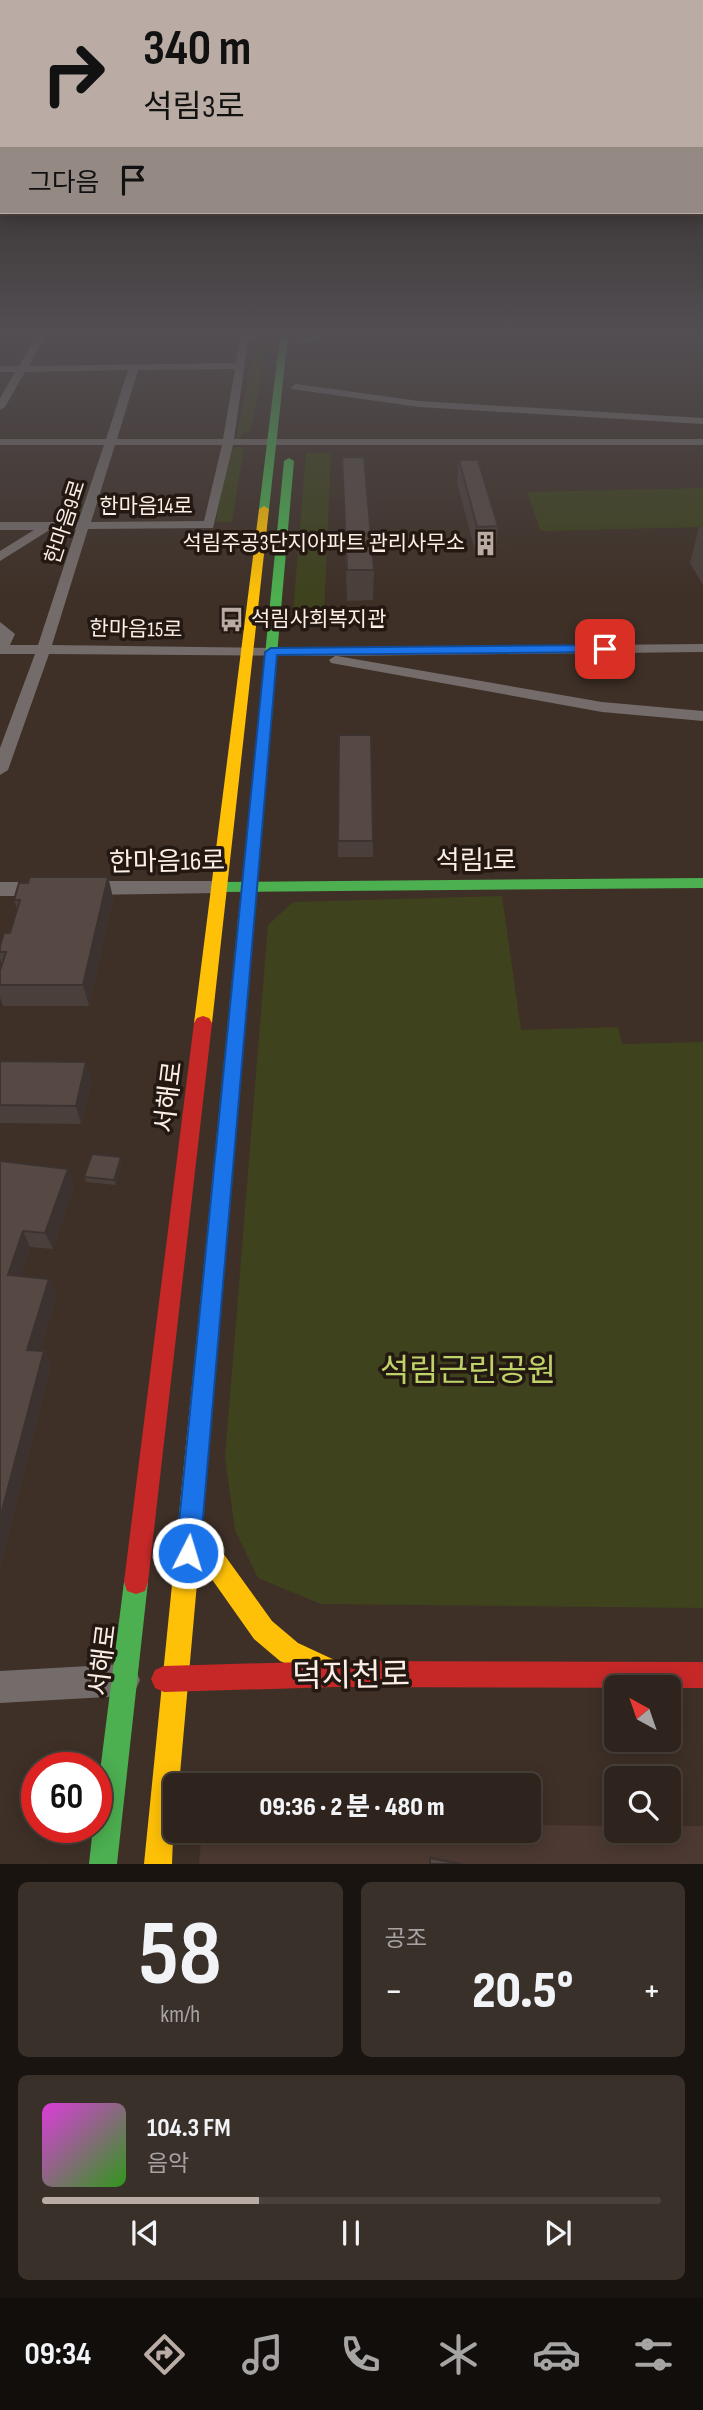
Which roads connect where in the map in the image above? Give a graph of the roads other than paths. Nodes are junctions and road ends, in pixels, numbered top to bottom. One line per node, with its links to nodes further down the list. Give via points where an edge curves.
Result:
1 (116, 423): 7 (street, 한마음9로)
2 (231, 423): 8 (street)
3 (273, 423): 9 (main road, 서해로)
4 (291, 436): 6 (street); 9 (street); 19 (main road)
5 (0, 442): 7 (street)
6 (703, 442)
7 (110, 443): 8 (street); 12 (street, 한마음9로)
8 (228, 443): 9 (street); 12 (street, 한마음14로, via 209,525)
9 (271, 443): 18 (main road, 서해로)
10 (0, 526): 11 (street, 한마음14로)
11 (48, 526): 12 (street, 한마음14로); 13 (street)
12 (83, 526): 17 (street, 한마음9로)
13 (0, 556)
14 (0, 626): 16 (street, via 8,634)
15 (703, 648): 19 (street)
16 (0, 649): 17 (street, 한마음15로)
17 (44, 649): 18 (street, 한마음15로); 21 (street, 한마음9로)
18 (246, 651): 19 (street, 한마음15로); 23 (main road, 서해로)
19 (279, 651): 20 (street, via 602,707); 24 (main road)
20 (703, 716)
21 (0, 770)
22 (703, 883): 24 (main road, 석림1로)
23 (218, 887): 24 (main road, 한마음16로); 25 (street, 한마음16로); 30 (main road, 서해로)
24 (250, 887): 26 (main road)
25 (0, 889)
26 (190, 1528): 27 (main road, via 263,1630 289,1652); 29 (main road)
27 (337, 1674): 28 (main road, 덕지천로); 29 (main road, 덕지천로)
28 (703, 1675)
29 (176, 1679): 30 (main road, 덕지천로); 33 (main road)
30 (124, 1680): 31 (street, 덕지천로); 32 (main road, 서해로)
31 (0, 1687)
32 (103, 1864)
33 (158, 1864)

